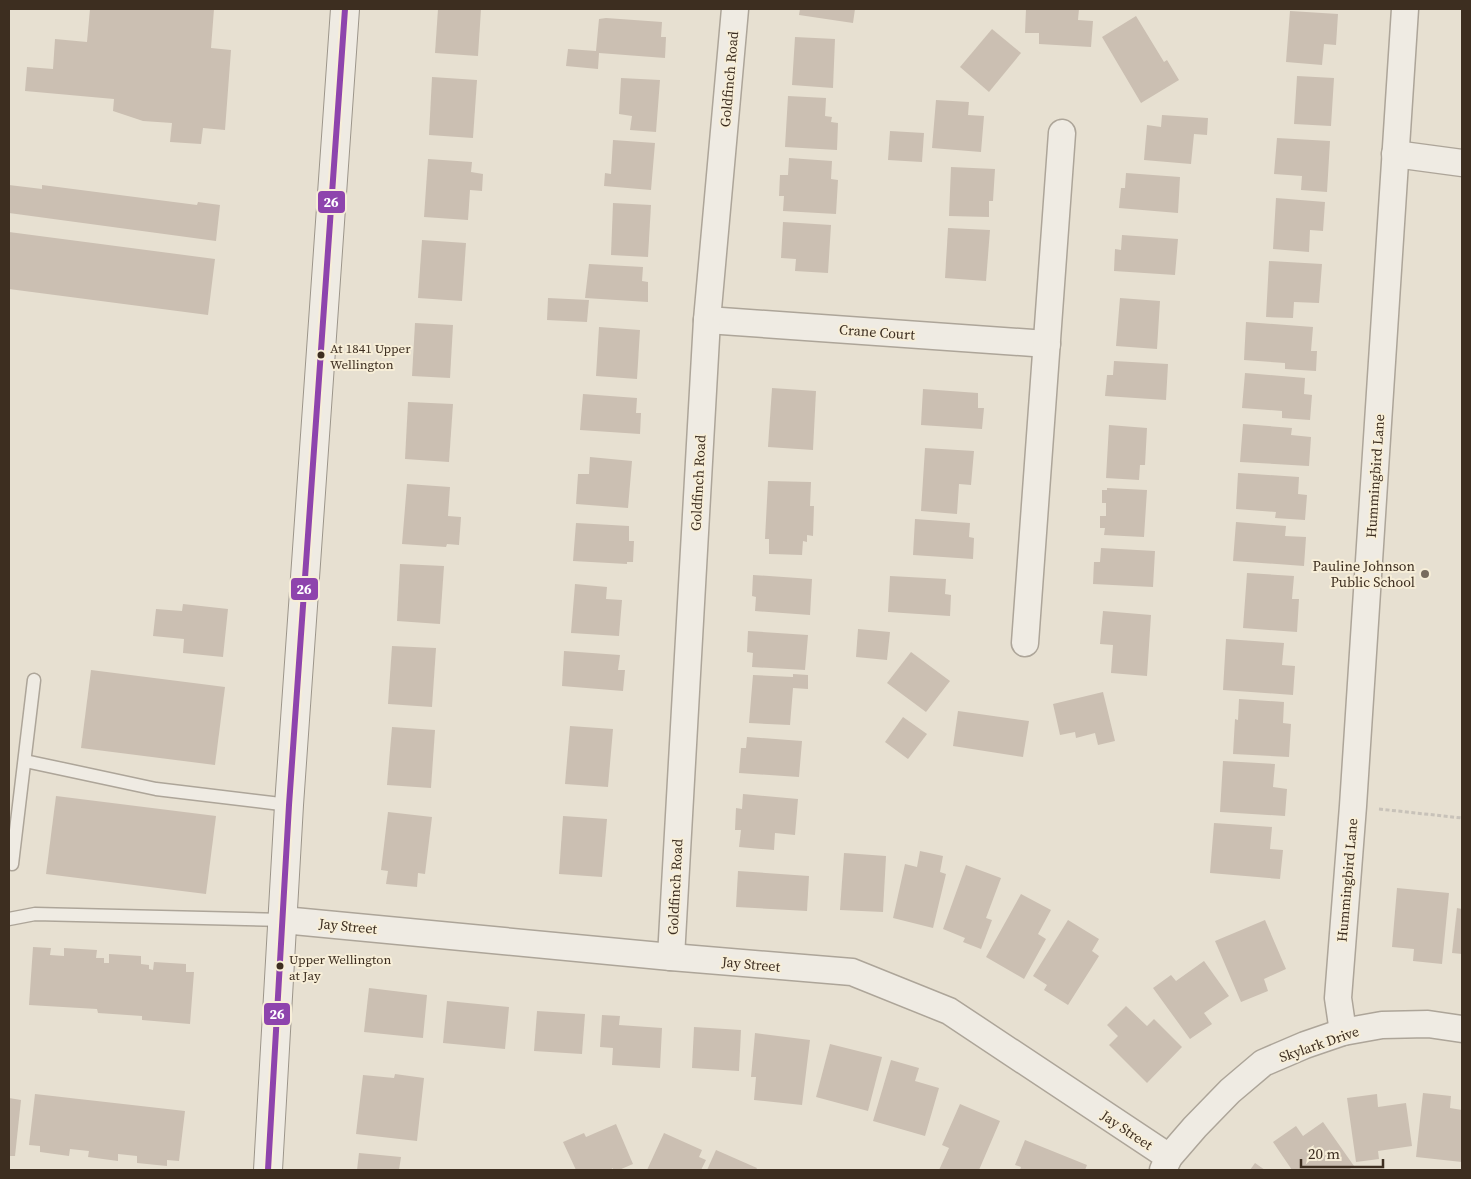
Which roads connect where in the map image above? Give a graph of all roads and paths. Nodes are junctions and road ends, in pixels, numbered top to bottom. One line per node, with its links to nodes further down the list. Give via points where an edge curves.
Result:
1 (345, 9): 12 (main road)
2 (735, 9): 7 (street, Goldfinch Road)
3 (1405, 9): 5 (street, Hummingbird Lane)
4 (1062, 132): 8 (street)
5 (1395, 154): 6 (street); 13 (street, Hummingbird Lane)
6 (1462, 162)
7 (707, 320): 8 (street, Crane Court); 18 (street, Goldfinch Road)
8 (1047, 344): 9 (street)
9 (1025, 643)
10 (34, 680): 11 (lane)
11 (25, 761): 12 (lane, via 156,789); 15 (lane)
12 (289, 805): 17 (main road)
13 (1353, 806): 14 (path); 20 (street, Hummingbird Lane, via 1338,998)
14 (1462, 818)
15 (12, 864)
16 (9, 919): 17 (lane, via 35,914)
17 (283, 920): 18 (street, Jay Street); 22 (main road)
18 (671, 957): 21 (street, Jay Street, via 852,972 949,1011)
19 (1462, 1029): 20 (street, Skylark Drive, via 1428,1024 1382,1025)
20 (1343, 1032): 21 (street, Skylark Drive, via 1263,1063 1230,1091)
21 (1166, 1164)
22 (268, 1170)

